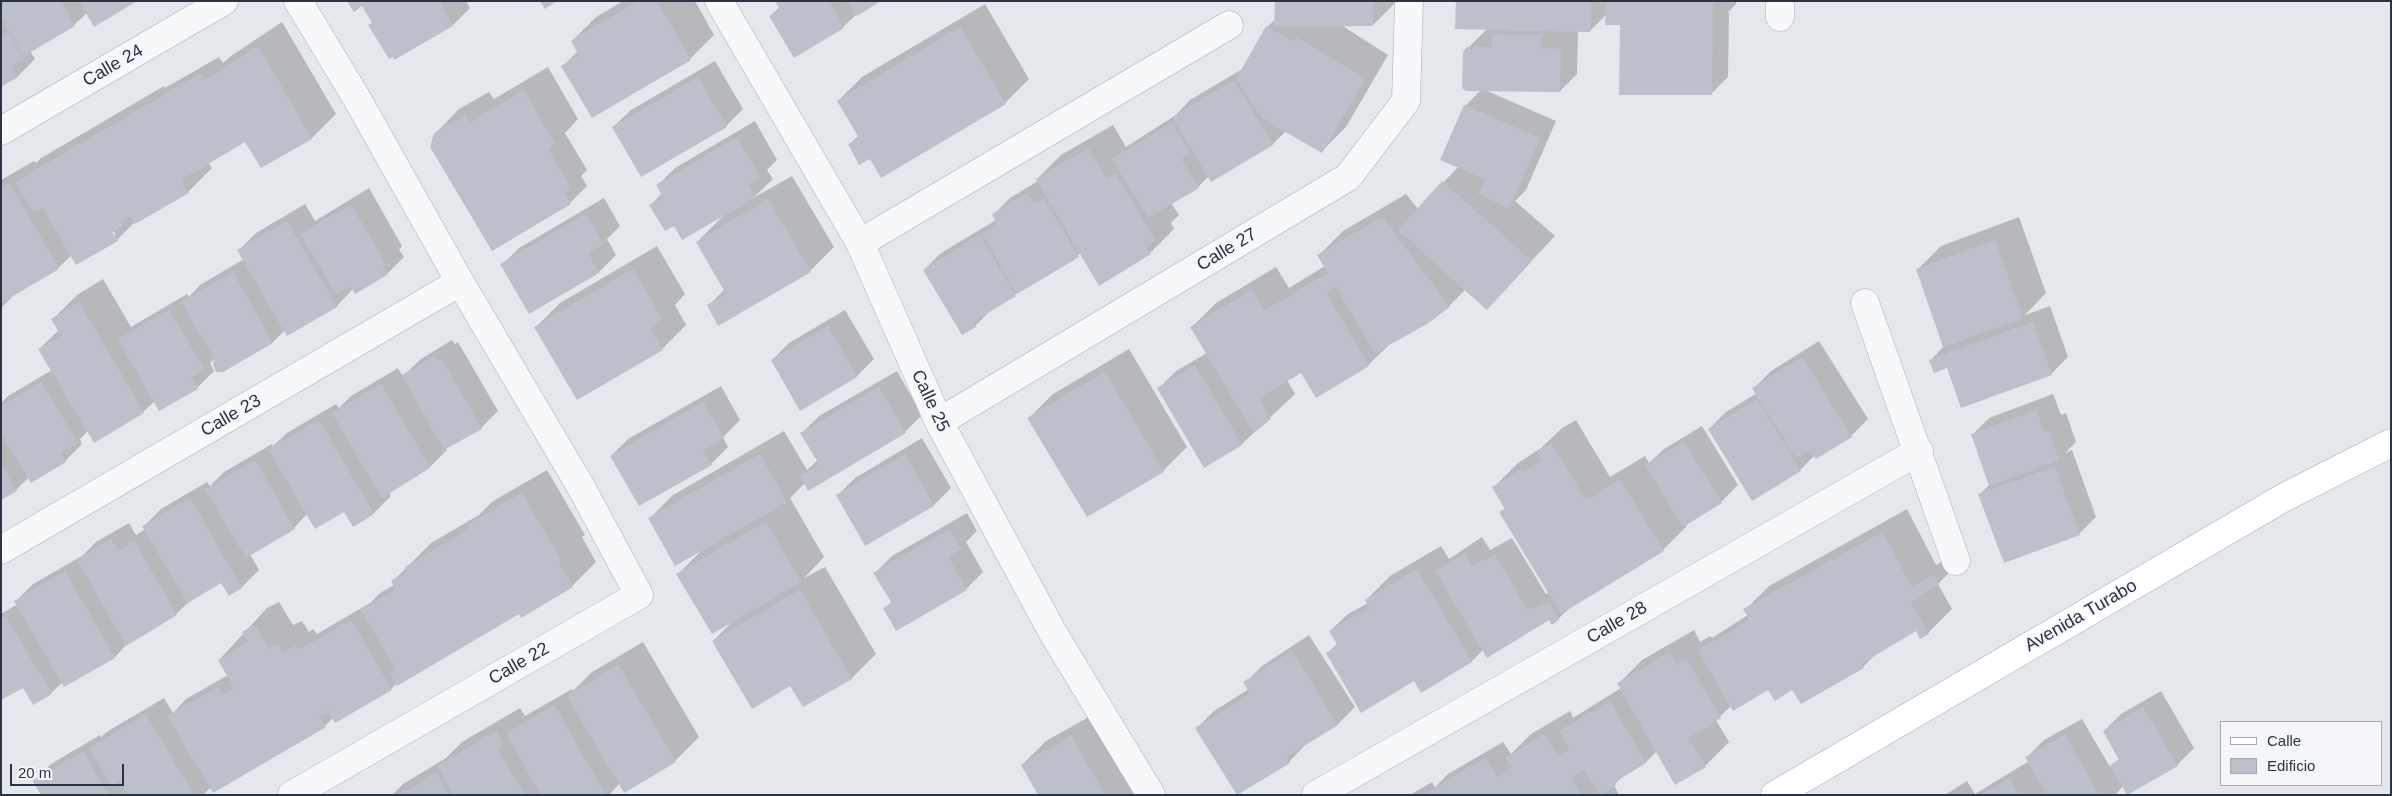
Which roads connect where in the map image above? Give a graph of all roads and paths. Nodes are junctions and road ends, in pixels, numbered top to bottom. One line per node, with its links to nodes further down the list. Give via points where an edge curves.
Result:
1 (224, 1): 6 (street, Calle 24)
2 (298, 1): 8 (street)
3 (719, 1): 7 (street, Calle 25)
4 (1409, 1): 10 (street, Calle 27, via 1406,100 1348,178)
5 (1229, 25): 7 (street)
6 (1, 131)
7 (860, 244): 10 (street, Calle 25)
8 (460, 282): 13 (street, Calle 23); 15 (street, Calle 22, via 640,595)
9 (1865, 303): 12 (street)
10 (939, 422): 16 (street, Calle 25, via 1053,633)
11 (2391, 442): 18 (street, Avenida Turabo, via 2282,498)
12 (1919, 451): 14 (street); 17 (street, Calle 28)
13 (1, 550)
14 (1956, 561)
15 (292, 795)
16 (1151, 795)
17 (1316, 795)
18 (1775, 795)

